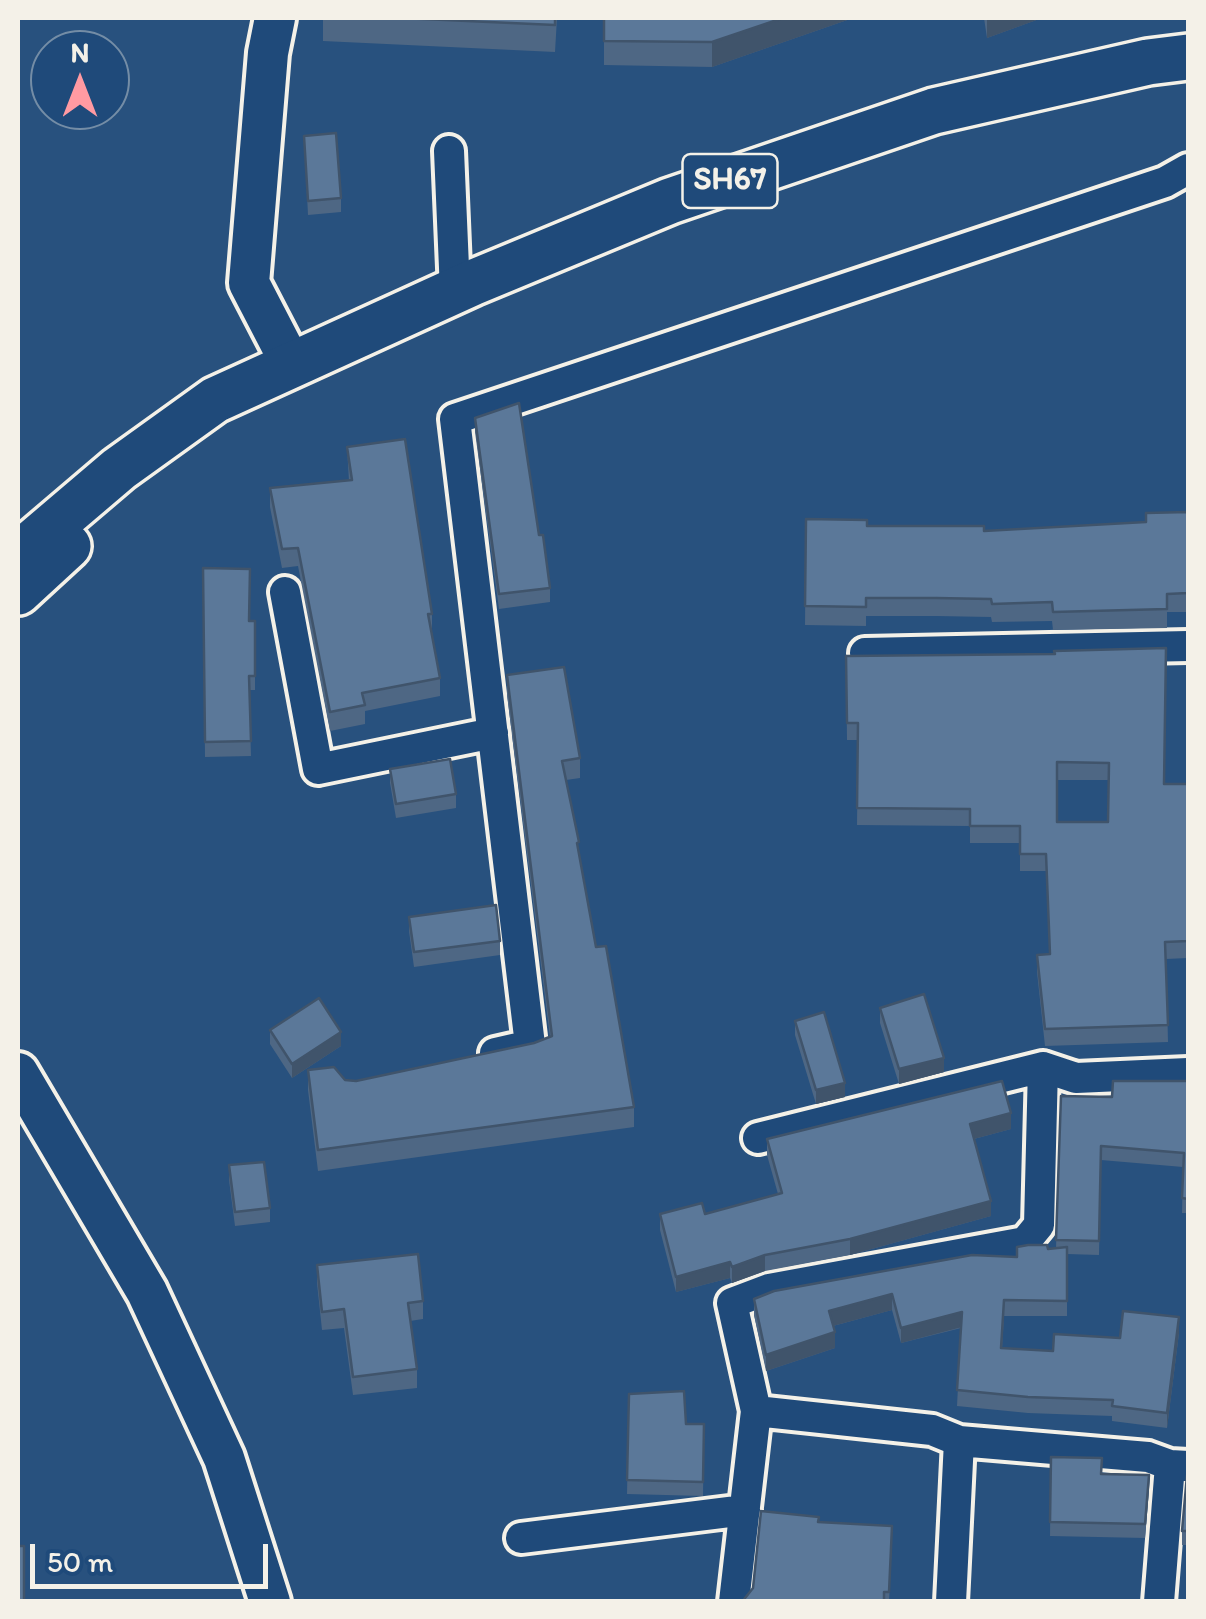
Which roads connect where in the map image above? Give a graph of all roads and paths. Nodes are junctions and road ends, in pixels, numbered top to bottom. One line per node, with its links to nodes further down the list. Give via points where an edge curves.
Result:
1 (275, 18): 6 (street, via 249,284)
2 (1188, 57): 5 (main road, SH67, via 934,111 670,201)
3 (449, 151): 5 (street)
4 (1188, 169): 12 (street, via 455,419)
5 (455, 291): 6 (main road, SH67)
6 (292, 366): 7 (main road, SH67, via 215,400 119,469); 8 (main road, SH67)
7 (18, 555)
8 (18, 592)
9 (284, 592): 12 (street, via 318,769)
10 (1188, 646): 11 (street)
11 (865, 653)
12 (493, 733): 13 (street, via 530,1046)
13 (459, 1060)
14 (1043, 1067): 16 (street, via 1076,1078); 18 (street); 20 (street, via 1039,1226 1026,1242 769,1289 732,1302)
15 (18, 1073): 19 (street)
16 (1188, 1073)
17 (18, 1102): 19 (street)
18 (758, 1138)
19 (104, 1220): 25 (street, via 147,1292 224,1458)
20 (756, 1411): 21 (street, via 932,1430); 23 (street)
21 (959, 1441): 22 (street, via 1148,1457); 27 (street)
22 (1179, 1466): 28 (street)
23 (745, 1510): 24 (street); 26 (street)
24 (521, 1538)
25 (270, 1602)
26 (734, 1602)
27 (951, 1602)
28 (1158, 1602)

